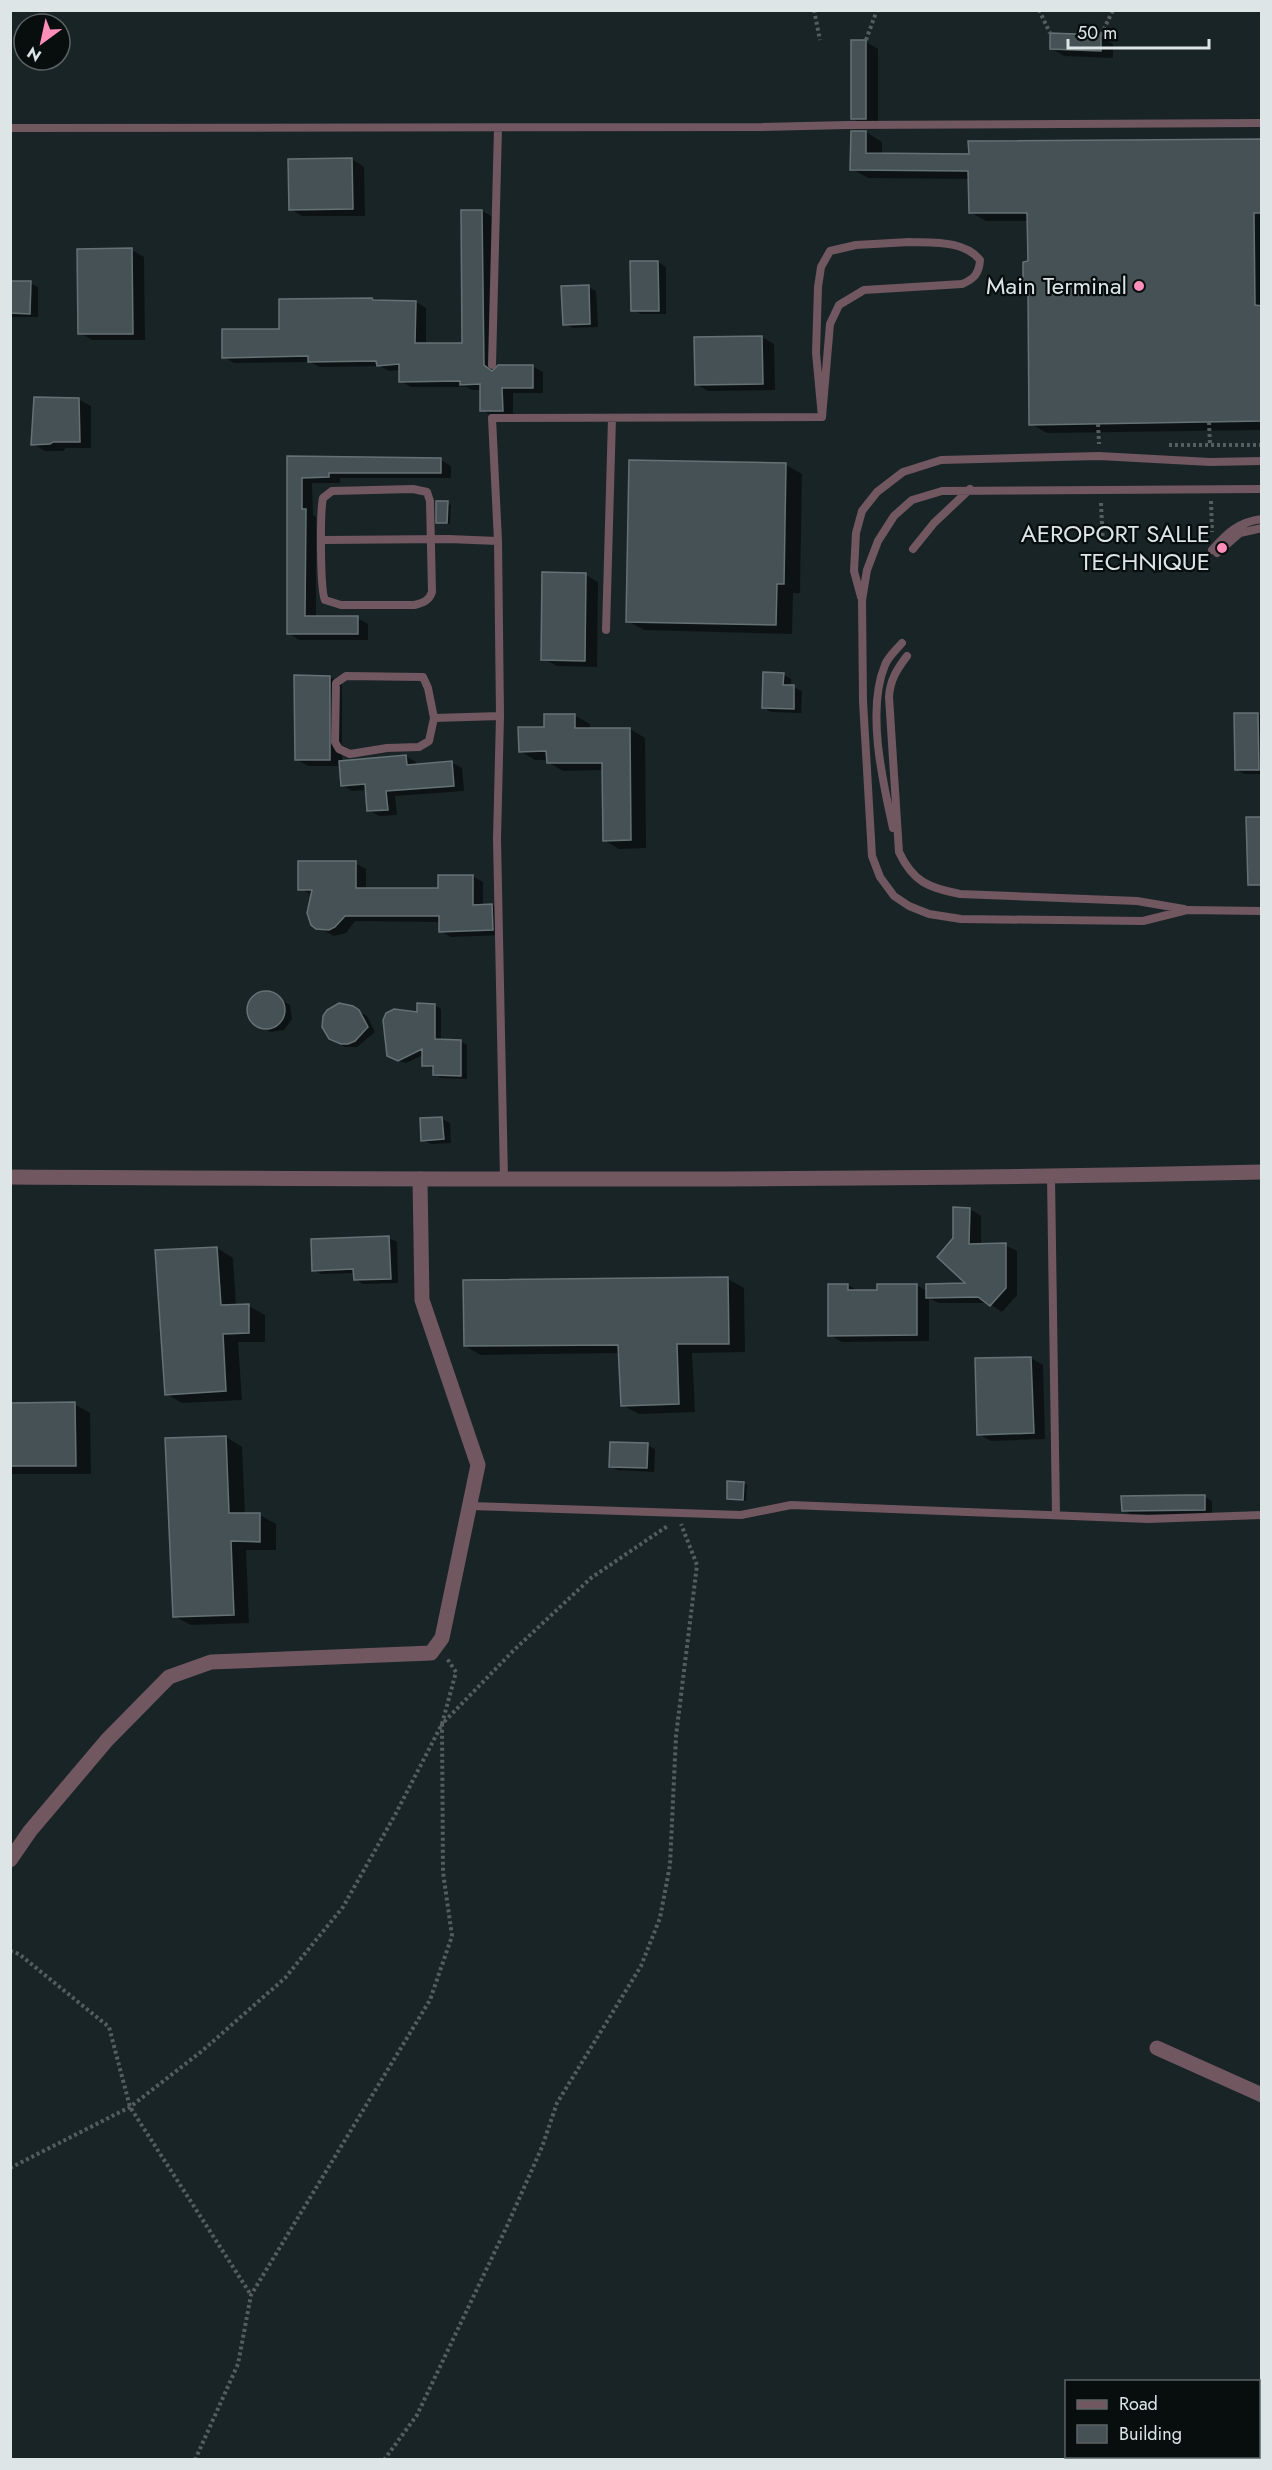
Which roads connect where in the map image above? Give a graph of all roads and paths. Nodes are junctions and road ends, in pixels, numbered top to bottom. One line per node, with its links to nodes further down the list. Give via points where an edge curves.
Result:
1 (814, 10): 7 (path)
2 (877, 10): 8 (path)
3 (1039, 10): 5 (path)
4 (1113, 10): 6 (path)
5 (1050, 33)
6 (1101, 35)
7 (820, 40)
8 (866, 40)
9 (1262, 123): 11 (lane)
10 (10, 128): 11 (lane)
11 (498, 128): 12 (lane)
12 (492, 365)
13 (822, 417): 13 (lane, via 816,353 818,286 821,267 830,251 856,245 909,242 948,244 973,252 980,260 973,280 864,290 839,305 830,324); 14 (lane)
14 (612, 418): 22 (lane, via 492,415); 25 (lane)
15 (1262, 461): 24 (lane, via 1099,456 941,460 903,472 877,492 862,511 856,533 854,571)
16 (970, 489): 17 (lane); 23 (lane); 24 (lane, via 942,490 912,500 894,516 874,551)
17 (1262, 489)
18 (1262, 519): 19 (lane, via 1238,525 1227,533 1215,552 1240,533)
19 (1262, 528)
20 (431, 539): 21 (lane); 21 (lane, via 427,492 414,489 333,491 323,498); 21 (lane, via 432,592 430,598 414,605 341,605 326,600 321,587); 22 (lane)
21 (323, 540)
22 (498, 542): 28 (lane)
23 (913, 549)
24 (862, 600): 31 (lane, via 872,856 880,877 894,896 929,914 961,919 1143,921)
25 (606, 630)
26 (902, 643): 30 (lane, via 886,663 878,685 877,709 882,776)
27 (907, 656): 30 (lane, via 895,672 889,697)
28 (500, 716): 29 (lane); 37 (lane, via 497,838)
29 (434, 718): 29 (lane, via 429,741 419,747 350,754 335,742 336,683 346,676 423,677)
30 (898, 852): 31 (lane, via 919,881 938,890 1137,901)
31 (1186, 910): 32 (lane)
32 (1262, 911)
33 (1262, 1172): 35 (street)
34 (10, 1177): 36 (street)
35 (1051, 1177): 37 (street); 39 (lane)
36 (420, 1179): 37 (street); 38 (street, via 422,1300 478,1465)
37 (504, 1179)
38 (470, 1506): 39 (lane, via 741,1515 791,1505); 41 (street)
39 (1056, 1515): 40 (lane, via 1148,1519)
40 (1262, 1515)
41 (438, 1644): 42 (path, via 456,1672); 43 (street, via 431,1653 211,1662 169,1677 107,1740)
42 (442, 1724): 47 (path, via 343,1907 285,1978 202,2051); 49 (path, via 443,1872 452,1936 430,2000); 51 (path, via 591,1578 679,1519 697,1565 676,1736 670,1865 660,1918 640,1966 557,2103 507,2226 417,2415)
43 (10, 1860)
44 (10, 1951): 47 (path, via 19,1954 109,2027)
45 (1157, 2048): 46 (street)
46 (1262, 2094)
47 (130, 2107): 48 (path); 49 (path)
48 (10, 2168)
49 (252, 2295): 50 (path, via 238,2364)
50 (195, 2460)
51 (384, 2460)

